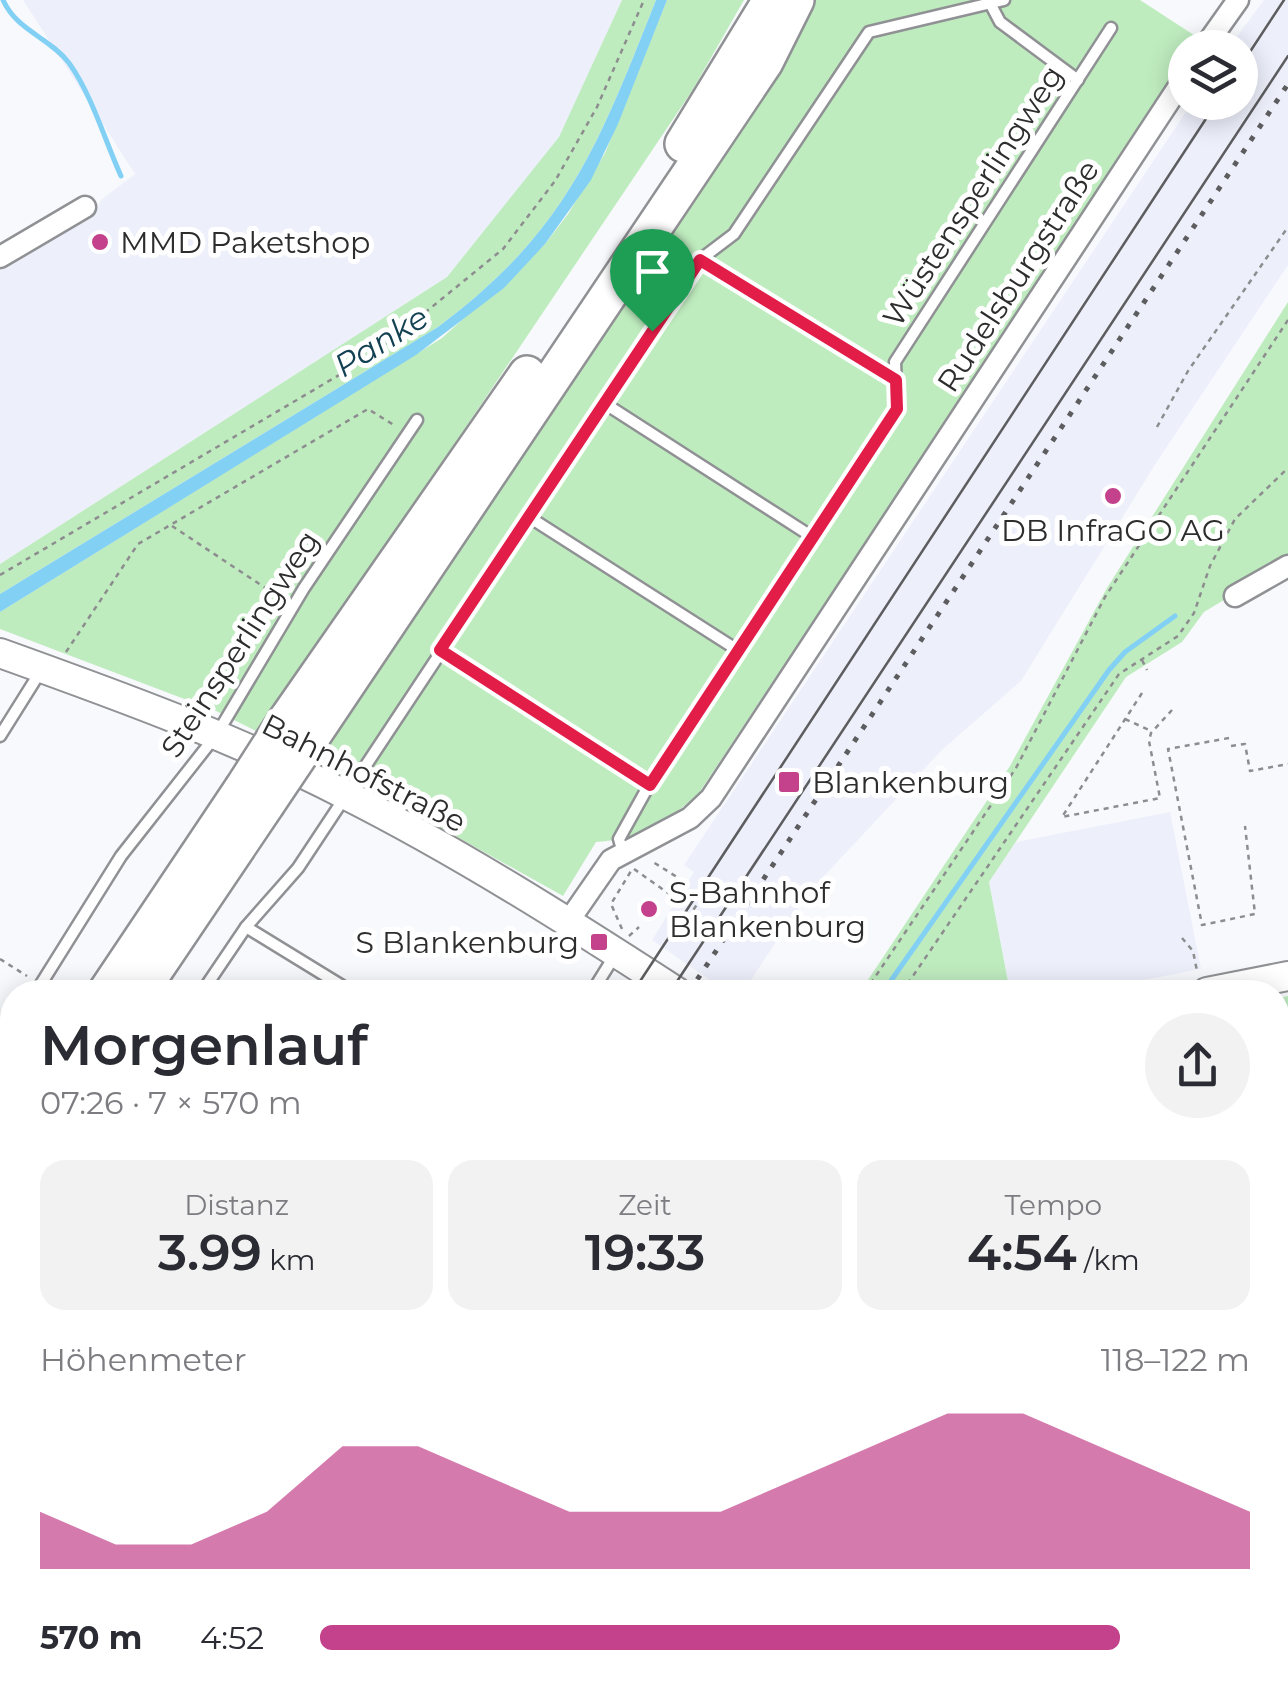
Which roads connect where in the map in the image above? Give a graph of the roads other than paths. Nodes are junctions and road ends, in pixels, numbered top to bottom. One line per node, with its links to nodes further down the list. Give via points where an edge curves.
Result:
1 (770, 0): 24 (highway, via 652,195)
2 (796, 0): 24 (highway, via 765,62)
3 (1004, 0): 5 (lane)
4 (1238, 0): 7 (street)
5 (991, 5): 8 (lane, via 1000,22); 12 (lane, via 869,32 734,234)
6 (1111, 28): 8 (lane, Wüstensperlingweg)
7 (1217, 30)
8 (1078, 80): 13 (lane, Wüstensperlingweg, via 894,362)
9 (1168, 103): 30 (street, Rudelsburgstraße, via 711,798)
10 (86, 206): 11 (street)
11 (0, 257)
12 (700, 260): 13 (lane); 14 (lane)
13 (896, 380): 17 (lane, Wüstensperlingweg, via 897,409)
14 (604, 403): 16 (lane); 17 (lane)
15 (417, 420): 25 (lane, Steinsperlingweg)
16 (529, 518): 20 (lane); 21 (lane)
17 (814, 538): 21 (lane, Wüstensperlingweg)
18 (1288, 566): 19 (street)
19 (1235, 596)
20 (440, 650): 27 (lane); 28 (lane)
21 (738, 651): 27 (lane, Wüstensperlingweg)
22 (0, 653): 23 (main road, Bahnhofstraße)
23 (53, 662): 25 (main road, Bahnhofstraße); 26 (lane)
24 (300, 727): 29 (highway, bridge)
25 (217, 734): 28 (main road, Bahnhofstraße); 34 (lane, Steinsperlingweg, via 121,856)
26 (0, 736)
27 (650, 785): 30 (lane, Wüstensperlingweg, via 618,839)
28 (346, 794): 31 (main road, Bahnhofstraße); 32 (lane, via 298,868)
29 (254, 797): 35 (highway); 36 (highway)
30 (632, 854): 31 (street, Rudelsburgstraße, via 610,860)
31 (568, 922): 33 (main road, Bahnhofstraße)
32 (246, 927): 37 (lane); 38 (lane)
33 (617, 953): 39 (lane); 40 (main road, Bahnhofstraße)
34 (44, 980)
35 (115, 980)
36 (147, 980)
37 (210, 980)
38 (332, 980)
39 (600, 980)
40 (659, 980)

